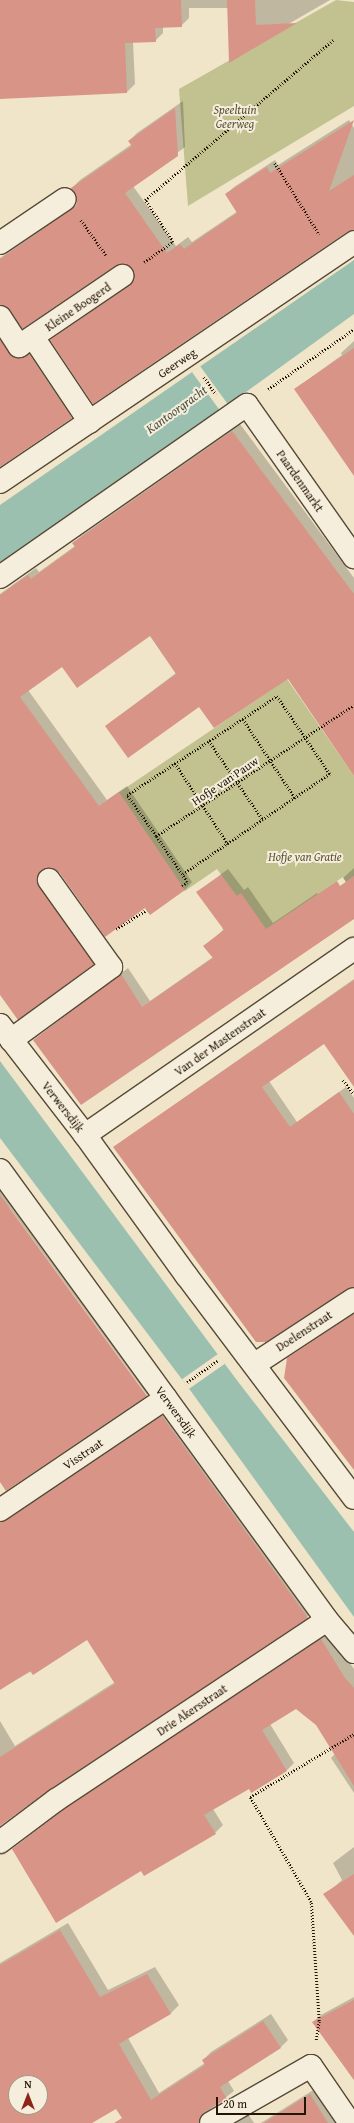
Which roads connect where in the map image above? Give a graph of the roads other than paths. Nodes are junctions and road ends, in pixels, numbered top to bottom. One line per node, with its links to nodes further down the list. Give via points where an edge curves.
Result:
1 (65, 199): 3 (street)
2 (354, 242): 7 (street, Geerweg)
3 (0, 243)
4 (122, 276): 6 (street, Kleine Boogerd)
5 (0, 317): 6 (street, Kleine Boogerd, via 20,346)
6 (33, 337): 7 (street, Kleine Boogerd)
7 (90, 422): 8 (street, Geerweg)
8 (0, 482)
9 (354, 557): 10 (street, Paardenmarkt, via 247,405)
10 (0, 577)
11 (49, 880): 13 (street, via 111,967)
12 (354, 949): 14 (street, Van der Mastenstraat)
13 (6, 1033): 14 (street, Verwersdijk)
14 (85, 1135): 17 (street, Verwersdijk, via 186,1275)
15 (0, 1170): 18 (street, Verwersdijk)
16 (354, 1299): 17 (street, Doelenstraat)
17 (255, 1364): 19 (street, Verwersdijk)
18 (166, 1398): 20 (street, Visstraat); 21 (street, Verwersdijk)
19 (354, 1498)
20 (0, 1510)
21 (327, 1620): 22 (street, Verwersdijk); 23 (street, Drie Akersstraat, via 56,1800)
22 (354, 1652)
23 (0, 1842)
24 (348, 2119): 25 (street, via 311,2066)
25 (211, 2123)

